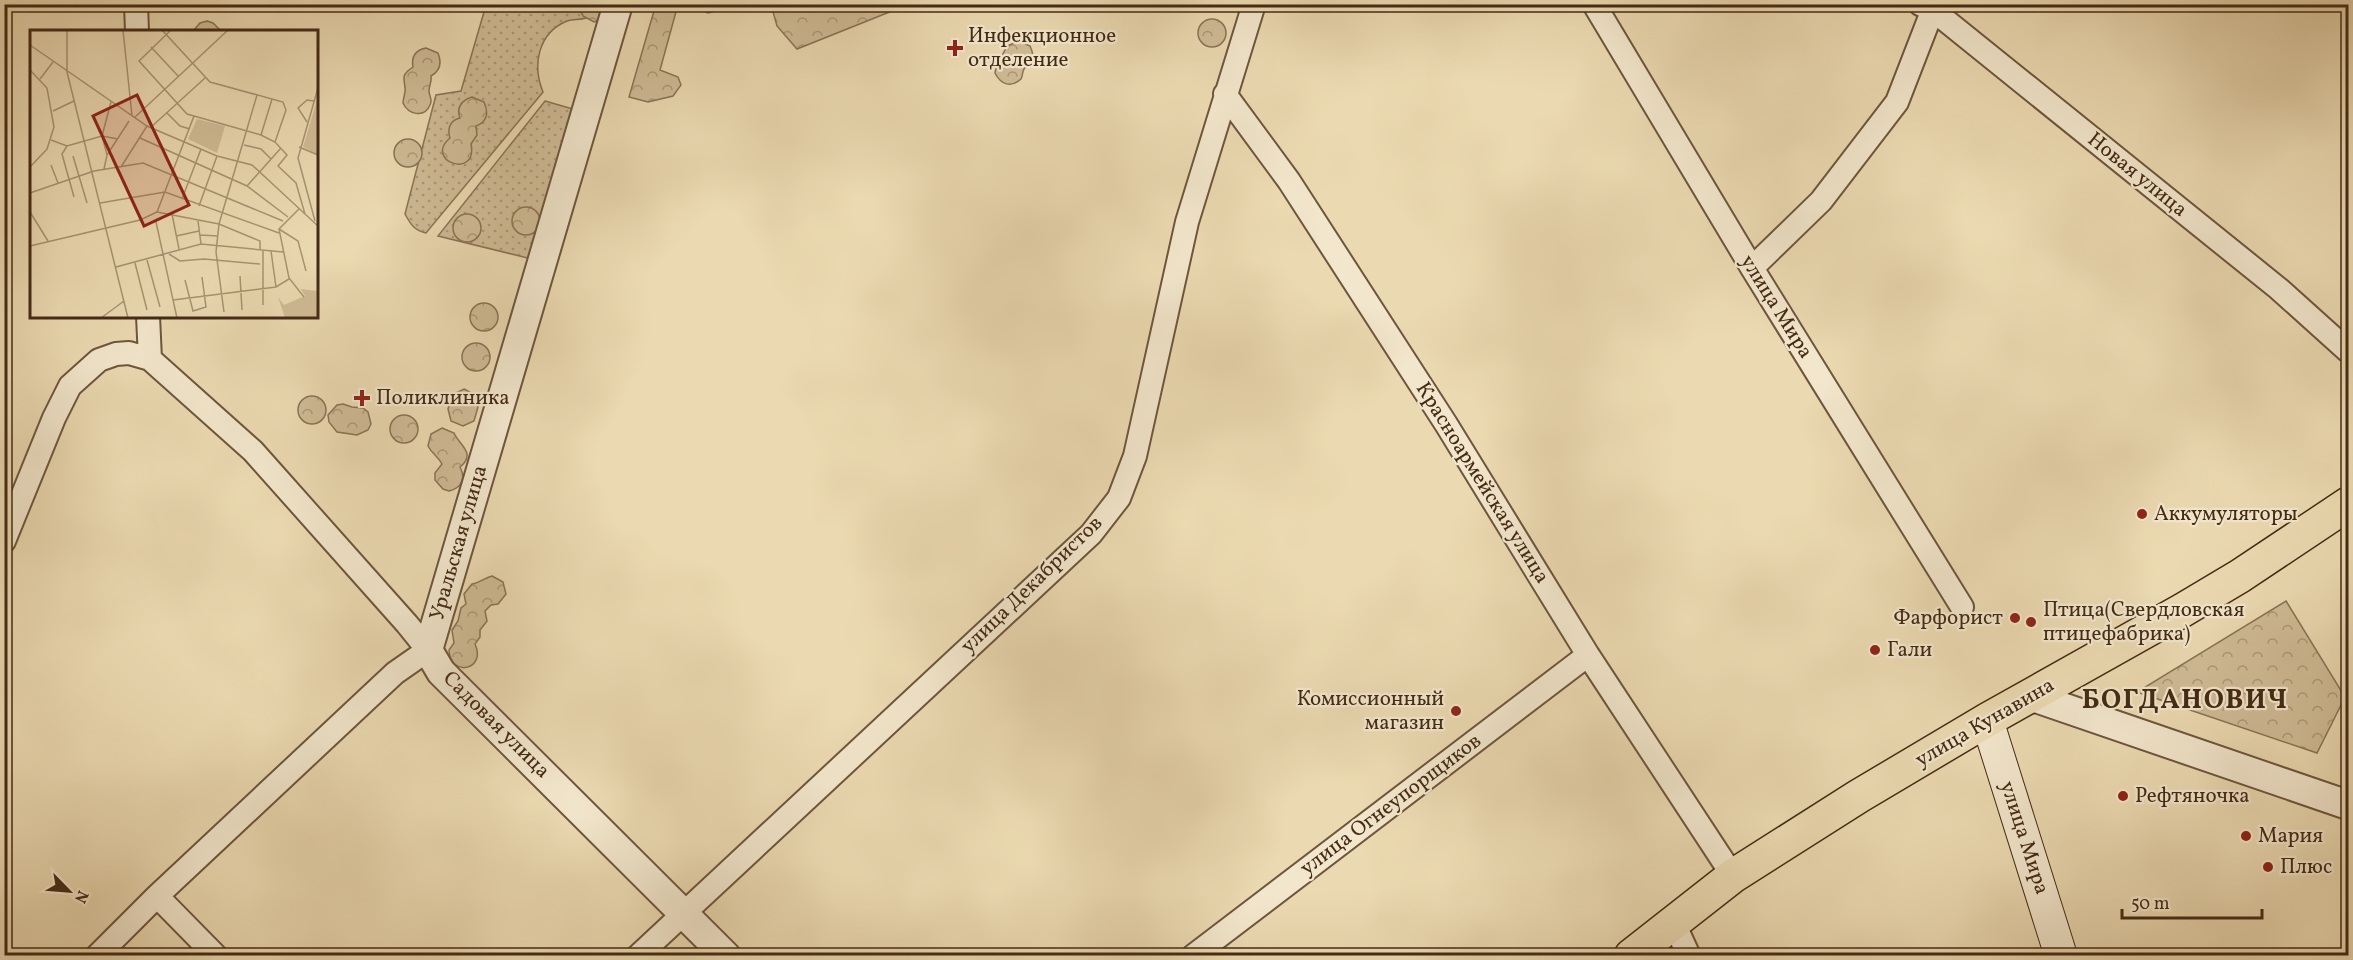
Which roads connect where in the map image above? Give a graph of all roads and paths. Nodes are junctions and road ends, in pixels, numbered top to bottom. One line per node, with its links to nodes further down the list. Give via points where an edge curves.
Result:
1 (136, 4): 6 (street)
2 (618, 4): 15 (street, Уральская улица)
3 (1254, 4): 7 (street, улица Декабристов)
4 (1594, 4): 8 (street, улица Мира)
5 (1930, 7): 8 (street, via 1897,102 1821,201); 10 (street, Новая улица, via 2279,289)
6 (137, 30)
7 (1225, 94): 16 (street, Красноармейская улица, via 1290,181); 22 (street, улица Декабристов, via 1187,222 1136,456 1119,498 1091,534)
8 (1752, 268): 14 (street, улица Мира)
9 (148, 318): 11 (street)
10 (2349, 351)
11 (150, 359): 13 (street, via 116,354 99,360 70,386); 15 (street, Садовая улица, via 253,451)
12 (2349, 504): 17 (main road, улица Кунавина, via 2240,576)
13 (4, 541)
14 (1962, 607)
15 (428, 650): 21 (street, Уральская улица, via 395,673); 22 (street, Садовая улица, via 441,672)
16 (1588, 655): 20 (street, Красноармейская улица); 28 (street, улица Огнеупорщиков)
17 (2030, 696): 18 (main road, улица Кунавина); 19 (street)
18 (1987, 720): 20 (main road, улица Кунавина); 31 (main road, улица Мира)
19 (2349, 805)
20 (1733, 876): 23 (main road, улица Кунавина)
21 (157, 896): 24 (street, Уральская улица); 25 (street)
22 (682, 913): 26 (street, улица Декабристов); 27 (street, Садовая улица)
23 (1673, 921): 29 (main road, улица Кунавина); 30 (street)
24 (97, 956)
25 (216, 956)
26 (638, 956)
27 (726, 956)
28 (1193, 956)
29 (1631, 956)
30 (1689, 956)
31 (2061, 956)

